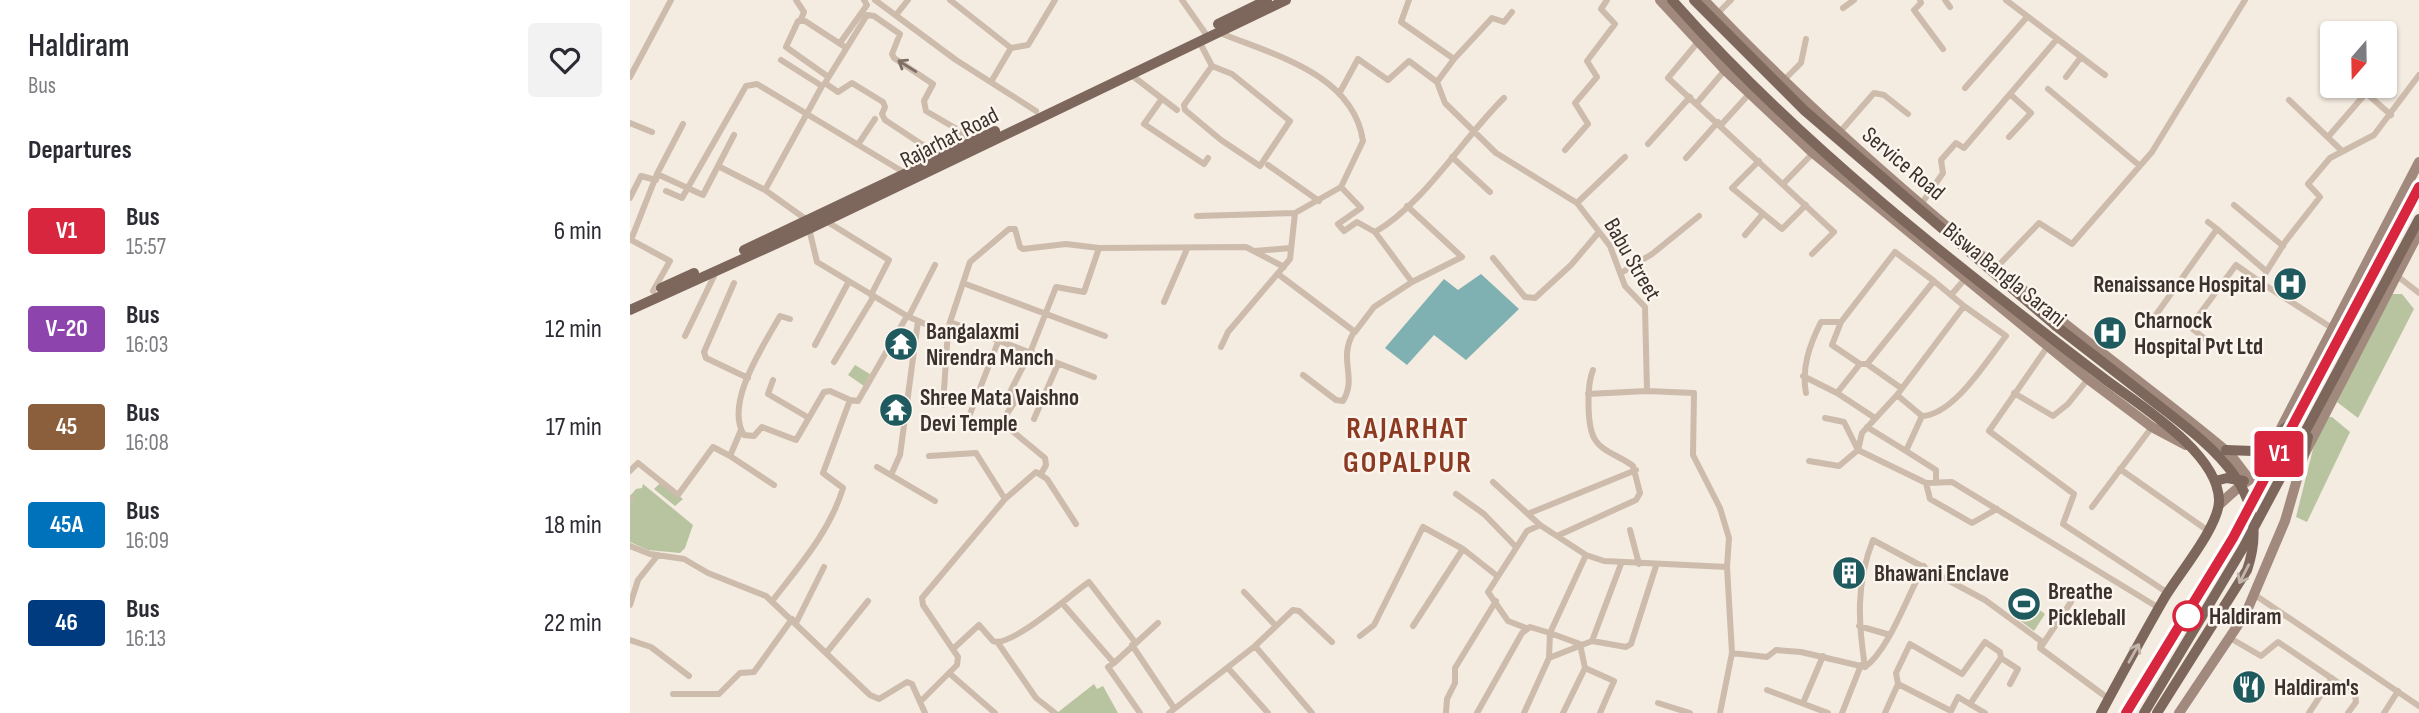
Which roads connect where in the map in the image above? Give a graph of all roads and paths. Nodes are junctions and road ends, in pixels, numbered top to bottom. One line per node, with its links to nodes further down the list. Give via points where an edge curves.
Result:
1 (671, 0): 41 (street)
2 (796, 0): 29 (street, via 804,12)
3 (864, 0): 34 (street, via 867,5)
4 (875, 0): 26 (street)
5 (908, 0): 26 (street)
6 (950, 0): 35 (street)
7 (1055, 0): 35 (street, via 1028,45)
8 (1182, 0): 30 (street)
9 (1286, 0): 30 (main road, Rajarhat Road)
10 (1409, 0): 39 (street, via 1401,22)
11 (1607, 0): 82 (street, via 1601,9 1615,24 1588,59 1597,77 1575,103 1588,124)
12 (1660, 0): 33 (street)
13 (1672, 0): 84 (main road, Biswa Bangla Sarani)
14 (1694, 0): 27 (main road, Biswa Bangla Sarani)
15 (1704, 0): 27 (street, Service Road)
16 (1731, 0): 27 (street)
17 (1854, 0): 24 (street)
18 (1920, 0): 36 (street, via 1914,9)
19 (1945, 0): 23 (street)
20 (2006, 0): 28 (street)
21 (2245, 0): 94 (street)
22 (1260, 2): 30 (main road, Rajarhat Road)
23 (1951, 7)
24 (1843, 8)
25 (1512, 12): 39 (street, via 1504,22 1492,18)
26 (896, 15): 51 (street)
27 (1714, 17): 50 (street, Service Road); 60 (main road, Biswa Bangla Sarani)
28 (2027, 17): 32 (street); 53 (street)
29 (801, 19): 34 (street); 47 (street, via 786,47)
30 (1207, 35): 42 (street); 44 (main road, Rajarhat Road); 55 (street, via 1323,79); 65 (main road, Rajarhat Road)
31 (1807, 39): 50 (street, via 1801,63)
32 (2057, 39): 38 (street); 57 (street)
33 (1698, 42): 43 (street); 58 (street, via 1668,78)
34 (843, 45): 47 (street); 79 (street, one-way to 34, via 926,111 924,101 933,84 894,58 900,34 867,15)
35 (1012, 48): 51 (street)
36 (1943, 49)
37 (630, 57): 41 (street)
38 (2081, 57): 45 (street); 48 (street)
39 (1454, 59): 52 (street)
40 (781, 60): 66 (street, via 822,86)
41 (638, 61): 49 (street)
42 (1212, 66): 42 (street, via 1231,74 1290,121 1260,166 1185,110)
43 (1725, 70): 56 (street); 63 (street)
44 (1130, 74): 61 (street); 116 (main road, Rajarhat Road)
45 (2105, 75)
46 (2419, 75): 68 (street)
47 (827, 76): 85 (street, via 825,83 838,92 852,83 883,102 885,120)
48 (2066, 77)
49 (630, 78)
50 (1783, 80): 60 (street, Service Road)
51 (992, 82): 65 (street)
52 (1437, 82): 55 (street, via 1409,61 1388,80 1358,60); 75 (street, Babu Street, via 1445,103)
53 (1965, 88)
54 (2048, 89): 94 (street)
55 (1340, 92): 98 (street, via 1357,117 1363,141)
56 (1750, 93): 72 (street); 84 (street)
57 (2011, 95): 77 (street, via 2031,113); 107 (street, via 1964,148 1956,143 1941,160 1943,173)
58 (1690, 97): 63 (street); 81 (street)
59 (1504, 98): 75 (street)
60 (1797, 99): 74 (street, Service Road); 153 (main road, Biswa Bangla Sarani)
61 (1161, 100): 64 (street); 88 (street, via 1144,124 1204,164)
62 (2289, 100): 78 (street)
63 (1697, 103): 72 (street)
64 (1177, 110)
65 (1036, 111): 79 (main road, Rajarhat Road)
66 (806, 113): 80 (street); 100 (street, via 757,84 746,86); 101 (street)
67 (1908, 114): 74 (street, via 1884,95 1874,93)
68 (2391, 115): 78 (street, via 2366,93); 83 (street, via 2374,135)
69 (875, 119): 80 (street)
70 (630, 123): 73 (street)
71 (683, 124): 96 (street)
72 (1720, 124): 89 (street); 90 (street)
73 (652, 132)
74 (1839, 133): 107 (street, Service Road)
75 (1474, 134): 86 (street); 106 (street, Babu Street, via 1496,153)
76 (734, 135): 93 (street)
77 (2009, 137)
78 (2328, 137): 83 (street)
79 (970, 142): 85 (main road, Rajarhat Road)
80 (859, 143): 95 (street)
81 (1648, 144)
82 (1565, 150)
83 (2342, 151): 125 (street, via 2308,184 2320,197)
84 (1818, 153): 97 (street); 140 (street); 203 (main road, Biswa Bangla Sarani)
85 (941, 157): 95 (main road, Rajarhat Road)
86 (1452, 157): 103 (street); 110 (street)
87 (1625, 157): 106 (street)
88 (1208, 158)
89 (1686, 158)
90 (1759, 161): 97 (street); 112 (street, via 1732,188)
91 (2419, 162): 163 (street)
92 (1268, 165): 105 (street)
93 (718, 166): 100 (street, via 703,195); 101 (street)
94 (2140, 166): 134 (street, via 2072,244 2039,223)
95 (905, 173): 118 (main road, Rajarhat Road)
96 (657, 177): 100 (street); 104 (street, via 641,176); 124 (street)
97 (1784, 183): 108 (street)
98 (1341, 187): 105 (street); 120 (street, via 1361,208 1338,224 1344,231 1357,222)
99 (2419, 187): 197 (main road)
100 (690, 188): 102 (street, via 682,198)
101 (765, 190): 118 (street)
102 (666, 191)
103 (1490, 192)
104 (630, 198)
105 (1319, 201): 111 (street)
106 (1577, 203): 121 (street, Babu Street)
107 (1922, 203): 134 (street, Service Road)
108 (1806, 205): 112 (street, via 1782,229); 130 (street, via 1834,232)
109 (2234, 205): 125 (street)
110 (1408, 206): 120 (street); 142 (street, via 1462,257)
111 (1295, 213): 113 (street); 127 (street)
112 (1762, 215): 123 (street)
113 (1197, 216)
114 (1699, 216): 137 (street, via 1653,254)
115 (2419, 219): 198 (main road)
116 (826, 221): 118 (main road, Rajarhat Road); 149 (street, via 889,260)
117 (2208, 222): 119 (street)
118 (809, 224): 135 (main road, Rajarhat Road); 145 (street, via 817,262); 147 (main road, Rajarhat Road)
119 (2217, 229): 136 (street); 159 (street)
120 (1375, 232): 142 (street)
121 (1599, 232): 131 (street, via 1535,298 1525,297); 137 (street, Babu Street)
122 (2419, 232): 139 (street)
123 (1745, 235)
124 (631, 240): 147 (street, via 670,261)
125 (2283, 246): 136 (street)
126 (1099, 248): 128 (street); 146 (street, via 1066,244 1023,248 1016,229 1009,229 970,262); 156 (street, via 1084,292 1056,287)
127 (1291, 248): 129 (street); 133 (street)
128 (1187, 249): 129 (street, via 1246,247); 152 (street)
129 (1254, 251): 133 (street)
130 (1812, 254)
131 (1493, 258)
132 (935, 265): 157 (street)
133 (1284, 267): 138 (street)
134 (1997, 267): 153 (street, Service Road)
135 (717, 270): 155 (main road, Rajarhat Road); 165 (street)
136 (2266, 271): 143 (street)
137 (1621, 272): 183 (street, Babu Street, via 1625,286 1645,307)
138 (1278, 274): 164 (street); 171 (street, via 1228,332)
139 (2396, 275): 148 (street); 207 (street)
140 (1965, 279): 150 (street); 170 (street)
141 (1934, 281): 150 (street); 161 (street, via 1895,252); 175 (street)
142 (1412, 282): 164 (street, via 1374,307)
143 (2260, 282): 163 (street); 169 (street, via 2236,265 2190,327)
144 (734, 283): 180 (street, via 704,352 706,358)
145 (848, 283): 149 (street); 168 (street)
146 (963, 283): 156 (street); 162 (street)
147 (653, 291): 151 (main road, Rajarhat Road)
148 (2419, 293)
149 (872, 295): 157 (street); 173 (street)
150 (1951, 295): 154 (street)
151 (630, 302)
152 (1164, 302)
153 (2034, 302): 205 (street, Service Road); 323 (main road, Biswa Bangla Sarani, one-way to 323, bridge, via 2056,326 2216,450 2239,482 2250,512 2253,543 2247,570)
154 (1964, 306): 184 (street); 192 (street, via 2006,336 1963,391 1932,416)
155 (630, 310)
156 (1046, 313): 166 (street); 172 (street)
157 (908, 316): 160 (street); 189 (street, via 858,401)
158 (790, 319): 180 (street, via 780,316)
159 (2153, 319)
160 (918, 321): 162 (street, via 934,328); 218 (street, via 900,455)
161 (1841, 322): 175 (street, via 1832,345); 178 (street, via 1821,322)
162 (949, 326): 167 (street); 190 (street)
163 (2332, 328): 201 (street)
164 (1353, 332): 177 (street, via 1345,349 1350,373 1343,401)
165 (685, 336)
166 (1105, 336)
167 (998, 342): 172 (street); 191 (street)
168 (815, 345)
169 (2213, 345)
170 (2048, 346): 181 (street); 187 (street)
171 (1221, 347)
172 (1030, 353): 174 (street); 217 (street, via 1010,392 1014,403 1003,422 1045,458)
173 (834, 362)
174 (1058, 364): 179 (street); 196 (street)
175 (1864, 364): 184 (street); 186 (street)
176 (1593, 370): 188 (street)
177 (1303, 374)
178 (1803, 376): 185 (street); 186 (street)
179 (1094, 377)
180 (748, 378): 202 (street, via 738,410)
181 (2088, 379): 187 (street, via 2053,416); 200 (street)
182 (773, 380): 193 (street, via 768,394)
183 (1647, 391): 188 (street); 247 (street, via 1694,393 1693,456 1720,508 1729,538)
184 (1899, 391): 192 (street); 195 (street)
185 (1806, 393)
186 (1837, 393): 195 (street)
187 (2014, 393): 251 (street, via 1989,431 2074,494 2063,524)
188 (1588, 394): 214 (street, via 1596,442)
189 (850, 400): 193 (street, via 824,392); 253 (street, via 823,473 843,488 838,502 821,536)
190 (943, 405)
191 (970, 414)
192 (1922, 416): 206 (street)
193 (809, 418): 202 (street, via 796,440 762,427 749,437)
194 (1825, 418): 204 (street, via 1844,422)
195 (1875, 418): 199 (street)
196 (1034, 419)
197 (2298, 419): 201 (main road); 215 (main road)
198 (2311, 420): 207 (main road); 216 (main road)
199 (1867, 427): 204 (street); 206 (street)
200 (2152, 427): 203 (street); 212 (street)
201 (2281, 428): 205 (main road, via 2253,451)
202 (741, 430): 208 (street)
203 (2192, 449): 221 (main road, Biswa Bangla Sarani)
204 (1858, 450): 210 (street, via 1839,466); 223 (street)
205 (2226, 450): 220 (street, Service Road)
206 (1906, 451): 224 (street, via 1936,470)
207 (2304, 455): 219 (street)
208 (730, 456): 213 (street, via 713,447 678,495 638,463); 225 (street)
209 (929, 456): 227 (street, via 976,453)
210 (1809, 461)
211 (877, 467): 218 (street)
212 (2120, 469): 230 (street); 236 (street)
213 (630, 471)
214 (1636, 471): 232 (street); 237 (street, via 1641,487 1636,500)
215 (2270, 471): 216 (street); 220 (street); 321 (main road, via 2217,568)
216 (2285, 471): 219 (street); 322 (main road)
217 (1041, 474): 227 (street, via 1032,474); 233 (street)
218 (891, 475): 228 (street)
219 (2297, 476): 252 (street, via 2285,521)
220 (2246, 480): 221 (main road); 229 (street)
221 (2215, 481): 229 (main road, Biswa Bangla Sarani)
222 (1493, 482): 232 (street)
223 (1926, 483): 224 (street); 231 (street, via 1930,499 1972,523)
224 (1936, 483): 231 (street, via 1952,482)
225 (774, 485)
226 (1456, 494): 239 (street, via 1484,514)
227 (1005, 499): 277 (street, via 922,598)
228 (935, 500)
229 (2219, 505): 236 (main road)
230 (2092, 508)
231 (1997, 509): 259 (street)
232 (1531, 513): 234 (street)
233 (1076, 524)
234 (1541, 525): 237 (street); 239 (street, via 1527,531)
235 (1630, 530): 244 (street)
236 (2207, 530): 251 (main road)
237 (1557, 536): 242 (street)
238 (630, 546): 241 (street)
239 (1516, 547): 249 (street)
240 (1463, 549): 249 (street); 263 (street); 268 (street, via 1423,527 1374,625)
241 (657, 555): 253 (street, via 684,559); 258 (street, via 638,580)
242 (1587, 555): 243 (street); 266 (street)
243 (1621, 564): 244 (street); 271 (street)
244 (1639, 564): 245 (street)
245 (1656, 566): 247 (street); 271 (street, via 1631,644)
246 (1924, 566): 264 (street, via 1874,540 1864,566); 267 (street); 278 (street, via 2021,625 2041,641)
247 (1727, 567): 280 (street)
248 (824, 568): 260 (street)
249 (1496, 575): 255 (street, via 1488,592)
250 (1244, 592): 262 (street)
251 (2168, 593): 259 (main road)
252 (2255, 595): 269 (street); 294 (street)
253 (773, 600): 260 (street)
254 (868, 601): 279 (street)
255 (1496, 601): 265 (street, via 1508,621); 309 (street, via 1455,668)
256 (2071, 602): 278 (street)
257 (1062, 603): 273 (street); 274 (street, via 1089,582); 284 (street)
258 (630, 605)
259 (2159, 608): 296 (main road, one-way to 259)
260 (794, 621): 279 (street); 295 (street, via 754,672 740,673 719,694)
261 (1158, 622): 274 (street)
262 (1276, 625): 272 (street, via 1293,610 1299,611); 276 (street)
263 (1413, 626)
264 (1859, 626): 267 (street); 285 (street)
265 (1526, 628): 266 (street); 310 (street)
266 (1550, 633): 275 (street); 282 (street)
267 (1890, 635): 285 (street, via 1874,660)
268 (1360, 636)
269 (2230, 638): 290 (street, via 2261,656 2278,642); 324 (street)
270 (630, 640): 289 (street, via 651,647)
271 (1592, 641): 275 (street)
272 (1332, 642)
273 (998, 643): 277 (street, via 979,625); 305 (street, via 1036,698)
274 (1133, 643): 284 (street); 302 (street)
275 (1580, 645): 282 (street); 287 (street)
276 (1255, 646): 286 (street); 308 (street)
277 (954, 648): 288 (street, via 957,665)
278 (2040, 648): 296 (street)
279 (827, 652): 297 (street, via 870,695 879,699 907,682)
280 (1732, 653): 281 (street, via 1767,657 1776,650); 315 (street)
281 (1823, 656): 285 (street); 299 (street)
282 (1549, 658): 311 (street)
283 (2001, 658): 291 (street, via 2000,652 1985,642 1962,674 1910,644 1896,673); 292 (street, via 2018,669); 300 (street)
284 (1114, 663): 306 (street, via 1108,667)
285 (1863, 666): 317 (street)
286 (1228, 668): 302 (street); 307 (street)
287 (1585, 668): 312 (street); 313 (street, via 1614,681)
288 (949, 673): 297 (street); 304 (street)
289 (690, 676)
290 (2332, 678): 325 (street); 326 (street, via 2357,698)
291 (1898, 684): 300 (street, via 1951,710 1958,697); 318 (street)
292 (2010, 684)
293 (1767, 690): 299 (street)
294 (2398, 691): 301 (street); 327 (street)
295 (673, 694)
296 (2109, 699): 320 (main road)
297 (920, 702): 303 (street)
298 (1658, 703): 314 (street)
299 (1803, 703): 316 (street)
300 (1970, 704): 319 (street)
301 (2419, 706)
302 (1171, 712)
303 (925, 713)
304 (995, 713)
305 (1055, 713)
306 (1140, 713)
307 (1268, 713)
308 (1312, 713)
309 (1446, 713)
310 (1477, 713)
311 (1524, 713)
312 (1563, 713)
313 (1600, 713)
314 (1690, 713)
315 (1720, 713)
316 (1828, 713)
317 (1842, 713)
318 (1885, 713)
319 (1985, 713)
320 (2101, 713)
321 (2126, 713)
322 (2144, 713)
323 (2157, 713)
324 (2179, 713)
325 (2309, 713)
326 (2348, 713)
327 (2384, 713)

